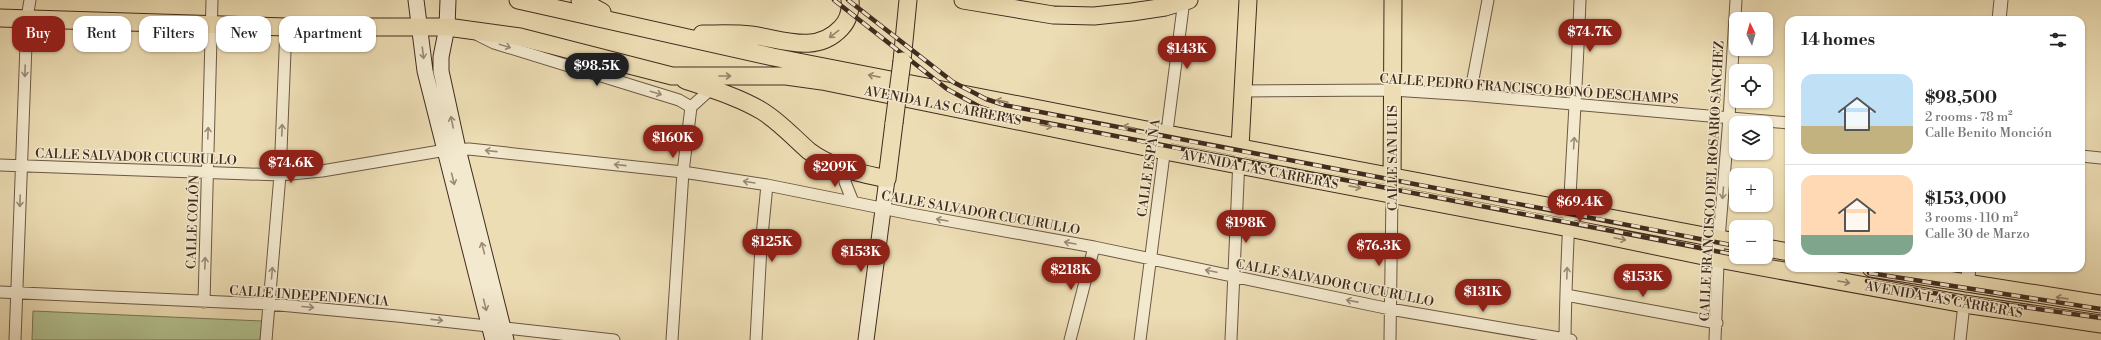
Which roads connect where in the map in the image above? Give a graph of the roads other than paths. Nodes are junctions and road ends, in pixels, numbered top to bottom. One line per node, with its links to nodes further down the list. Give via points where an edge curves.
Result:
1 (30, 0): 17 (street)
2 (212, 0): 22 (street, CALLE COLÓN)
3 (416, 0): 26 (main road)
4 (448, 0): 27 (main road)
5 (518, 0): 23 (main road, AVENIDA LAS CARRERAS)
6 (580, 0): 23 (main road)
7 (850, 0): 30 (main road, one-way to 30, via 844,25 824,41 809,44)
8 (908, 0): 59 (main road, bridge)
9 (963, 0): 16 (main road, via 1053,15 1094,16 1132,12)
10 (1248, 0): 37 (main road)
11 (1393, 0): 36 (main road, CALLE SAN LUIS)
12 (1488, 0): 38 (street)
13 (1580, 0): 39 (street)
14 (1736, 0): 41 (street, CALLE FRANCISCO DEL ROSARIO SÁNCHEZ)
15 (2001, 0): 18 (street)
16 (1185, 1): 45 (street, CALLE ESPAÑA)
17 (27, 16)
18 (1999, 16)
19 (0, 18): 20 (main road, AVENIDA LAS CARRERAS)
20 (12, 18)
21 (65, 19): 22 (main road, AVENIDA LAS CARRERAS)
22 (211, 24): 24 (main road, AVENIDA LAS CARRERAS); 56 (street, CALLE COLÓN, one-way to 22)
23 (625, 25): 29 (main road, AVENIDA LAS CARRERAS)
24 (279, 26)
25 (376, 27): 26 (main road, AVENIDA LAS CARRERAS)
26 (420, 27): 27 (main road, AVENIDA LAS CARRERAS); 47 (main road, one-way to 47, via 425,71)
27 (446, 27): 28 (main road, AVENIDA LAS CARRERAS); 47 (main road, one-way to 27, via 441,71)
28 (470, 29): 34 (main road, AVENIDA LAS CARRERAS, via 520,37); 40 (street, one-way to 40, via 494,43 679,100)
29 (668, 34): 30 (main road); 33 (main road, AVENIDA LAS CARRERAS)
30 (742, 34): 33 (main road)
31 (26, 52): 52 (street, one-way to 52)
32 (285, 52): 57 (street, one-way to 32)
33 (773, 57): 45 (main road, AVENIDA LAS CARRERAS, one-way to 33)
34 (672, 76): 35 (main road); 48 (main road, AVENIDA LAS CARRERAS, one-way to 48, via 786,76 822,81)
35 (711, 89): 40 (street); 54 (main road, via 763,111 810,151)
36 (1392, 90): 37 (street, CALLE PEDRO FRANCISCO BONÓ DESCHAMPS); 38 (street, CALLE PEDRO FRANCISCO BONÓ DESCHAMPS); 58 (main road, CALLE SAN LUIS)
37 (1242, 91): 46 (main road)
38 (1470, 95): 39 (street, CALLE PEDRO FRANCISCO BONÓ DESCHAMPS)
39 (1576, 104): 42 (street, CALLE PEDRO FRANCISCO BONÓ DESCHAMPS); 64 (street, one-way to 39)
40 (691, 107): 55 (street)
41 (1729, 116)
42 (1729, 118): 66 (street, CALLE FRANCISCO DEL ROSARIO SÁNCHEZ, one-way to 66)
43 (1773, 122): 44 (street, CALLE PEDRO FRANCISCO BONÓ DESCHAMPS)
44 (1785, 124)
45 (1168, 134): 46 (main road, AVENIDA LAS CARRERAS); 48 (street, CALLE ESPAÑA)
46 (1240, 147): 53 (street); 58 (main road, AVENIDA LAS CARRERAS)
47 (452, 149): 55 (street, CALLE SALVADOR CUCURULLO, one-way to 47); 57 (street, CALLE SALVADOR CUCURULLO); 88 (main road)
48 (1165, 151): 53 (main road, AVENIDA LAS CARRERAS); 71 (street, CALLE ESPAÑA)
49 (2085, 156): 50 (street)
50 (2101, 158)
51 (0, 165): 52 (street, CALLE SALVADOR CUCURULLO)
52 (21, 166): 56 (street, CALLE SALVADOR CUCURULLO); 79 (street, one-way to 79)
53 (1238, 166): 61 (main road, AVENIDA LAS CARRERAS, one-way to 61); 76 (street)
54 (845, 169): 59 (main road); 62 (street, via 845,182)
55 (683, 172): 60 (street, CALLE SALVADOR CUCURULLO, one-way to 55); 92 (street)
56 (207, 173): 57 (street, CALLE SALVADOR CUCURULLO); 81 (street, CALLE COLÓN, one-way to 56)
57 (280, 176): 82 (street, one-way to 57)
58 (1391, 176): 61 (main road, CALLE SAN LUIS); 64 (main road, AVENIDA LAS CARRERAS)
59 (887, 179): 63 (main road)
60 (767, 186): 62 (street, CALLE SALVADOR CUCURULLO); 93 (street)
61 (1392, 194): 65 (main road, AVENIDA LAS CARRERAS); 85 (street, CALLE SAN LUIS)
62 (853, 202): 63 (street, CALLE SALVADOR CUCURULLO)
63 (883, 209): 68 (street, CALLE SALVADOR CUCURULLO, one-way to 63); 94 (main road)
64 (1569, 210): 65 (street); 66 (main road, AVENIDA LAS CARRERAS)
65 (1568, 228): 72 (main road, AVENIDA LAS CARRERAS, one-way to 72); 80 (street, one-way to 65)
66 (1719, 239): 67 (main road, AVENIDA LAS CARRERAS); 72 (street, CALLE FRANCISCO DEL ROSARIO SÁNCHEZ)
67 (1729, 241)
68 (1094, 247): 71 (street, CALLE SALVADOR CUCURULLO); 95 (street)
69 (1773, 249): 70 (main road)
70 (1785, 251)
71 (1150, 258): 76 (street, CALLE SALVADOR CUCURULLO, one-way to 71); 96 (street, CALLE ESPAÑA)
72 (1718, 259): 73 (main road, AVENIDA LAS CARRERAS, one-way to 73); 86 (street, CALLE FRANCISCO DEL ROSARIO SÁNCHEZ)
73 (1785, 271)
74 (1789, 272): 83 (main road, AVENIDA LAS CARRERAS, one-way to 83)
75 (1920, 272): 77 (main road, AVENIDA LAS CARRERAS)
76 (1233, 276): 85 (street, CALLE SALVADOR CUCURULLO, one-way to 76); 97 (street)
77 (1968, 276): 84 (main road, AVENIDA LAS CARRERAS, one-way to 77)
78 (0, 292): 79 (street, CALLE INDEPENDENCIA)
79 (17, 292): 81 (street, CALLE INDEPENDENCIA); 89 (street)
80 (1566, 295): 86 (street); 99 (street)
81 (204, 302): 82 (street, CALLE INDEPENDENCIA)
82 (269, 304): 88 (street, CALLE INDEPENDENCIA, one-way to 88); 90 (street)
83 (1964, 304): 87 (main road, AVENIDA LAS CARRERAS); 101 (street)
84 (2101, 304)
85 (1390, 309): 98 (street, CALLE SAN LUIS); 99 (street, CALLE SALVADOR CUCURULLO)
86 (1717, 323): 100 (street, CALLE FRANCISCO DEL ROSARIO SÁNCHEZ)
87 (2101, 324)
88 (498, 333): 91 (street, CALLE INDEPENDENCIA)
89 (15, 340)
90 (266, 340)
91 (614, 340)
92 (672, 340)
93 (756, 340)
94 (866, 340)
95 (1070, 340)
96 (1140, 340)
97 (1231, 340)
98 (1390, 340)
99 (1567, 340)
100 (1715, 340)
101 (1960, 340)

